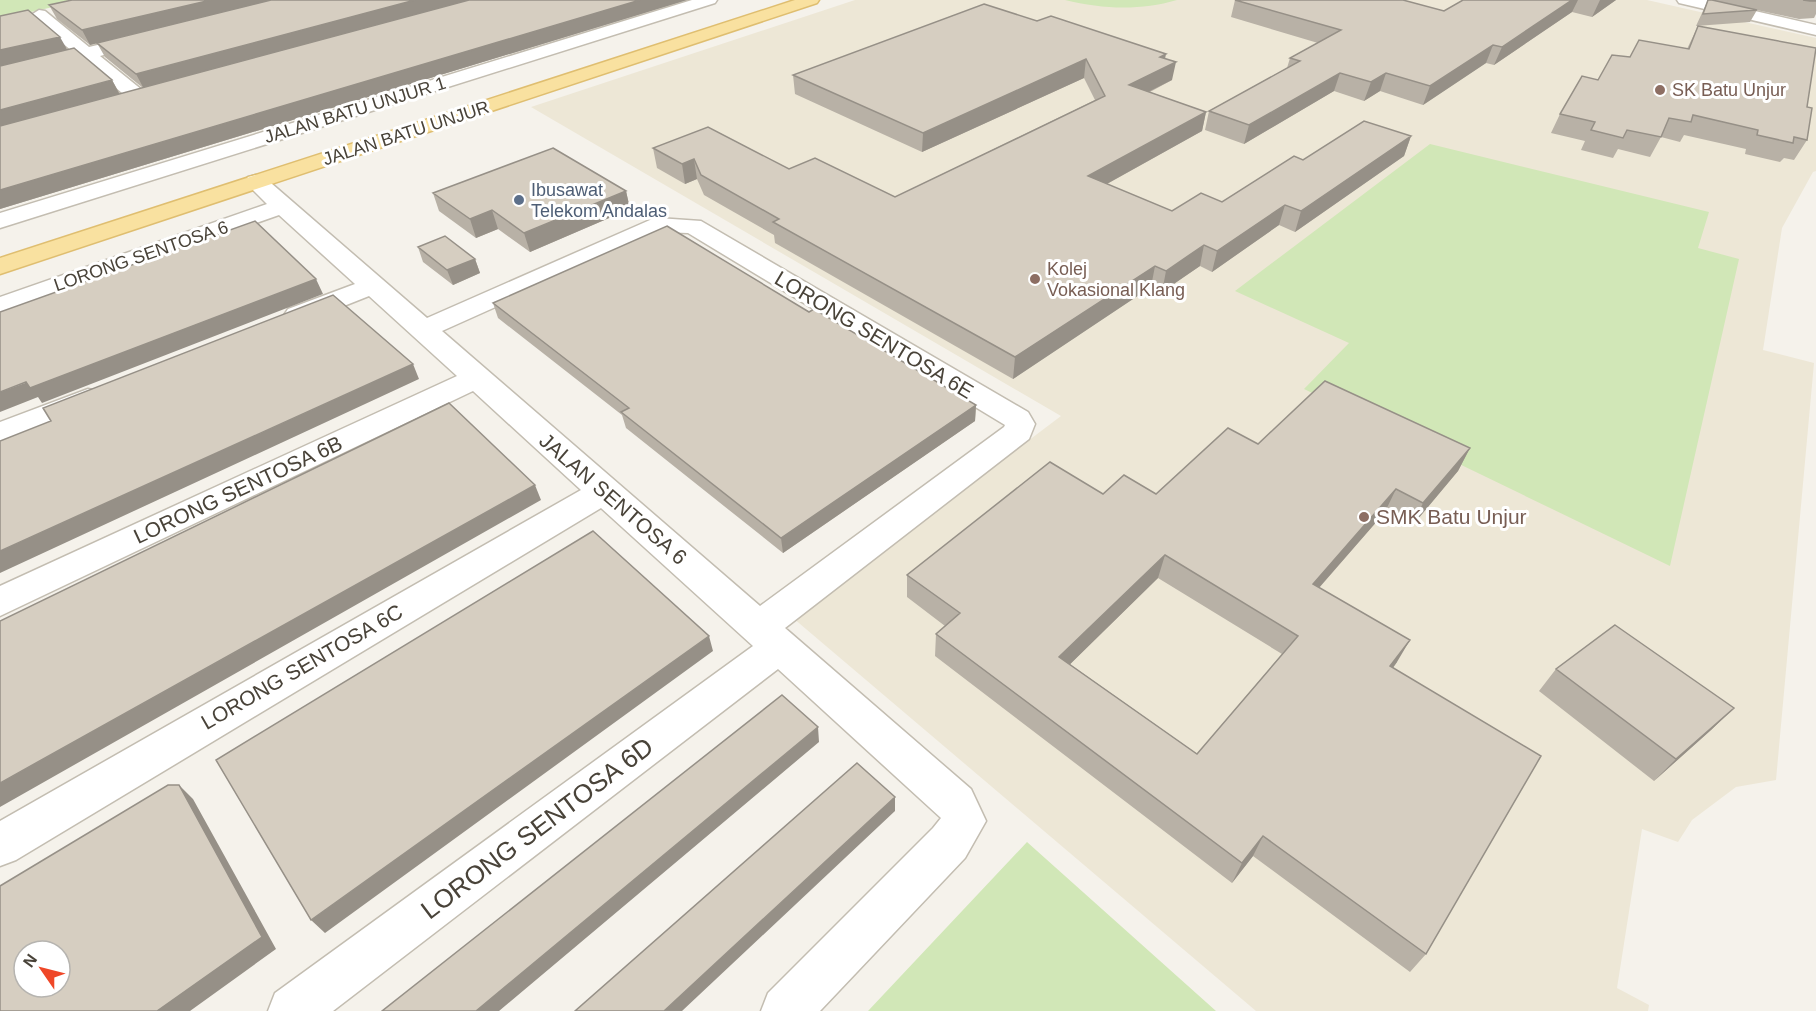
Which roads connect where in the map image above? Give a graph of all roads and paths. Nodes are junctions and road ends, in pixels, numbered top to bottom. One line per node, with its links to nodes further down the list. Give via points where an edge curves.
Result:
1 (709, 0): 17 (street, JALAN BATU UNJUR 1)
2 (769, 0): 18 (main road, JALAN BATU UNJUR)
3 (811, 0): 15 (main road, JALAN BATU UNJUR)
4 (1684, 0): 8 (street)
5 (60, 10): 6 (street)
6 (39, 15): 7 (street); 10 (street)
7 (19, 19)
8 (1816, 30)
9 (166, 34): 10 (street)
10 (87, 53): 11 (street); 13 (street)
11 (0, 75)
12 (163, 92): 13 (street)
13 (140, 98): 14 (street)
14 (119, 104)
15 (256, 182): 16 (street, JALAN SENTOSA 6); 19 (main road, JALAN BATU UNJUR)
16 (282, 206): 20 (street, JALAN SENTOSA 6); 21 (street, LORONG SENTOSA 6)
17 (0, 221)
18 (0, 248)
19 (0, 266)
20 (372, 286): 22 (street); 23 (street, JALAN SENTOSA 6)
21 (0, 306)
22 (274, 325)
23 (423, 330): 24 (street, JALAN SENTOSA 6); 29 (street, LORONG SENTOSA 6E, via 658,225 680,224 693,226 1017,419 1018,432)
24 (477, 378): 27 (street, JALAN SENTOSA 6); 28 (street, LORONG SENTOSA 6B)
25 (110, 390): 26 (street)
26 (0, 433)
27 (605, 491): 29 (street, JALAN SENTOSA 6); 30 (street, LORONG SENTOSA 6C)
28 (0, 602)
29 (769, 636): 31 (street, LORONG SENTOSA 6D); 32 (street, JALAN SENTOSA 6, via 956,803 963,822 949,843)
30 (0, 845)
31 (293, 1011)
32 (786, 1011)

